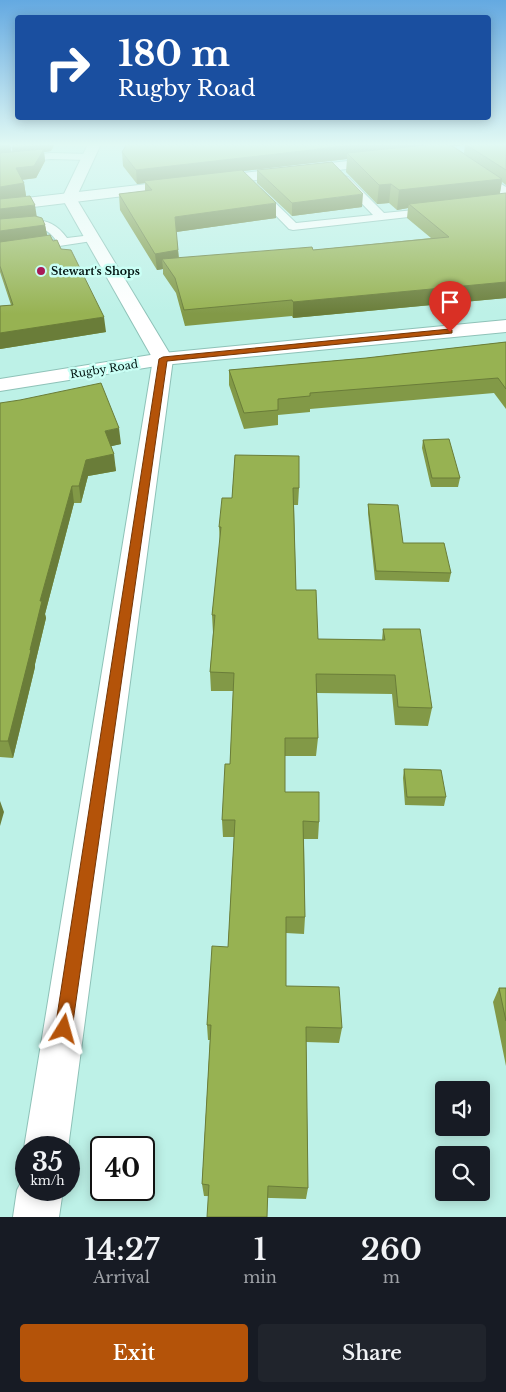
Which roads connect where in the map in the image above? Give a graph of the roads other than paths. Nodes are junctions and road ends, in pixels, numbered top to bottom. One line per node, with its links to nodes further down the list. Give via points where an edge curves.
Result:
1 (45, 201): 5 (street)
2 (71, 201): 10 (street)
3 (267, 201): 7 (lane, via 294,227)
4 (365, 201): 7 (lane)
5 (0, 206)
6 (450, 209): 7 (lane)
7 (381, 217)
8 (0, 228): 9 (lane)
9 (23, 235): 11 (lane); 11 (lane, via 48,224); 12 (lane)
10 (92, 238): 11 (lane); 14 (street)
11 (64, 242)
12 (0, 251)
13 (506, 326): 14 (street, Rugby Road)
14 (163, 359): 15 (street, Rugby Road); 16 (street)
15 (0, 385)
16 (48, 1136)
17 (38, 1201): 18 (street)
18 (36, 1217)

